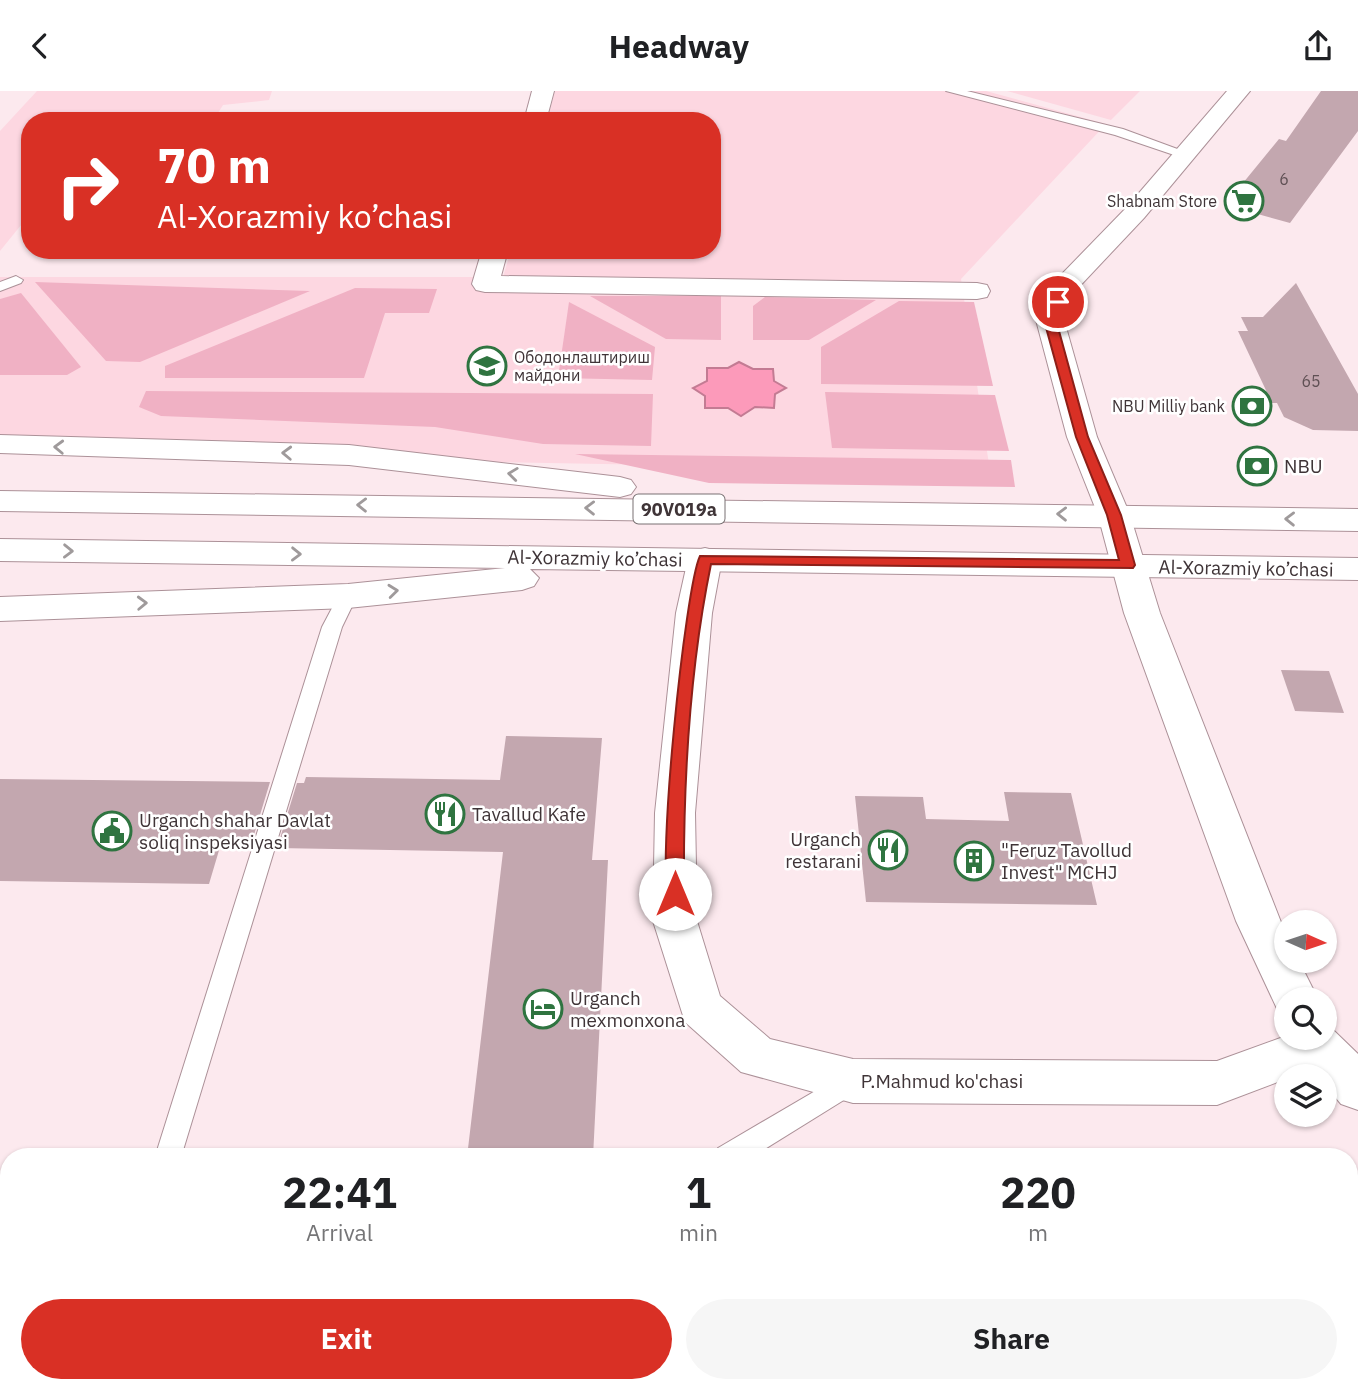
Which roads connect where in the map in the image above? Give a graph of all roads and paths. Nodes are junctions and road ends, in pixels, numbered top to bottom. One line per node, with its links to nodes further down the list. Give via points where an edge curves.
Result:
1 (542, 91): 4 (main road)
2 (952, 91): 5 (lane, via 1119,132)
3 (1239, 91): 5 (main road)
4 (537, 112)
5 (1185, 154): 13 (main road, via 1066,285 1050,320 1082,437)
6 (492, 259): 9 (main road, via 485,284)
7 (16, 280): 8 (lane)
8 (0, 287)
9 (977, 291)
10 (0, 445): 12 (main road, one-way to 10, via 349,455)
11 (0, 501): 12 (main road, 90V019a, one-way to 11)
12 (824, 511): 13 (main road, 90V019a, one-way to 12)
13 (1114, 515): 14 (main road, 90V019a, one-way to 13); 17 (main road)
14 (1358, 520)
15 (0, 550): 16 (main road, Al-Xorazmiy ko’chasi, one-way to 16)
16 (705, 559): 17 (main road, Al-Xorazmiy ko’chasi); 19 (main road, one-way to 16); 24 (main road, P.Mahmud ko'chasi, via 694,613 675,813 675,921 701,1008 757,1057)
17 (1128, 565): 18 (main road, Al-Xorazmiy ko’chasi); 21 (main road, via 1258,921)
18 (1358, 569)
19 (348, 596): 20 (main road, one-way to 19); 26 (lane, via 332,627)
20 (0, 609)
21 (1289, 987)
22 (1296, 1050): 24 (main road, P.Mahmud ko'chasi, via 1217,1083)
23 (1322, 1050): 25 (main road, P.Mahmud ko'chasi)
24 (853, 1081): 27 (lane)
25 (1358, 1088)
26 (171, 1148)
27 (742, 1148)

